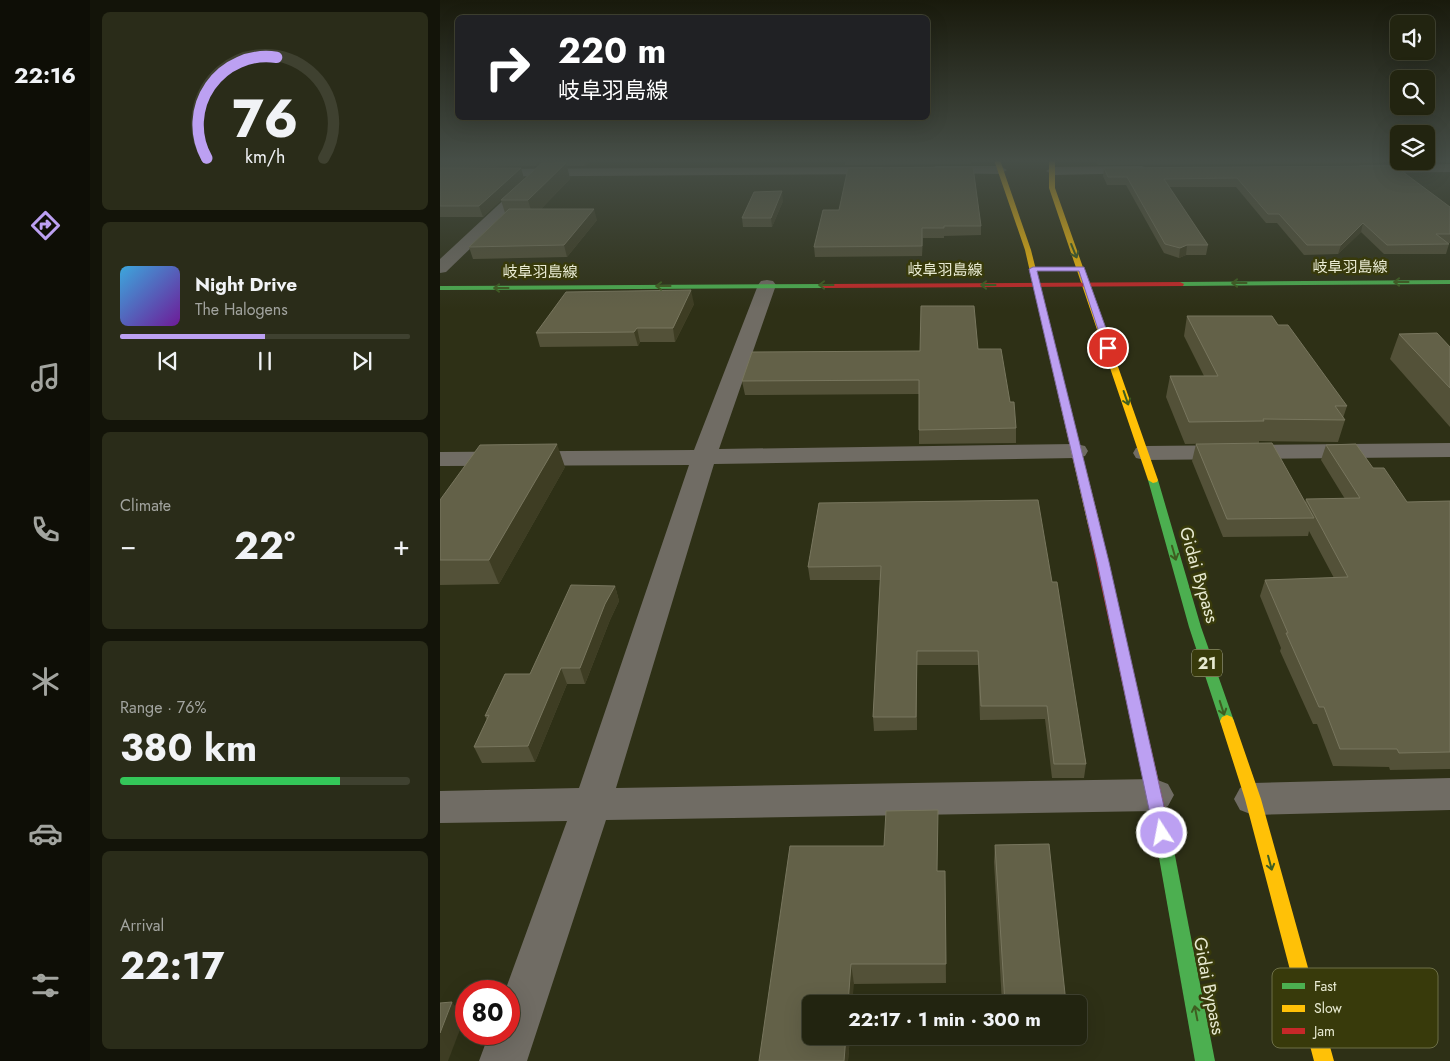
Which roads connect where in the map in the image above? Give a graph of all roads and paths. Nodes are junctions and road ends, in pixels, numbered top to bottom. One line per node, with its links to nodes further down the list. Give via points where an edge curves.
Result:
1 (504, 210): 4 (street)
2 (1014, 210): 7 (main road, Gidai Bypass)
3 (1060, 210): 6 (main road, Gidai Bypass / 21, one-way to 6)
4 (443, 271)
5 (1450, 282): 6 (main road, 岐阜羽島線, one-way to 6)
6 (1088, 284): 7 (main road, 岐阜羽島線); 12 (main road, Gidai Bypass / 21, one-way to 12)
7 (1037, 285): 8 (main road, 岐阜羽島線, one-way to 8); 11 (main road, Gidai Bypass)
8 (767, 286): 9 (main road, 岐阜羽島線, one-way to 9); 13 (street)
9 (440, 288)
10 (1450, 450): 12 (street)
11 (1076, 451): 13 (street); 16 (main road, Gidai Bypass)
12 (1145, 453): 17 (main road, Gidai Bypass / 21, one-way to 17, via 1195,627)
13 (704, 458): 14 (street); 18 (street)
14 (440, 459)
15 (1450, 794): 17 (street)
16 (1155, 795): 18 (street); 23 (main road, Gidai Bypass, one-way to 16)
17 (1253, 799): 20 (main road, Gidai Bypass / 21, one-way to 20)
18 (592, 805): 19 (street); 22 (street)
19 (440, 807)
20 (1299, 968)
21 (1320, 1048): 24 (main road, Gidai Bypass / 21, one-way to 24)
22 (503, 1061)
23 (1205, 1061)
24 (1324, 1061)

